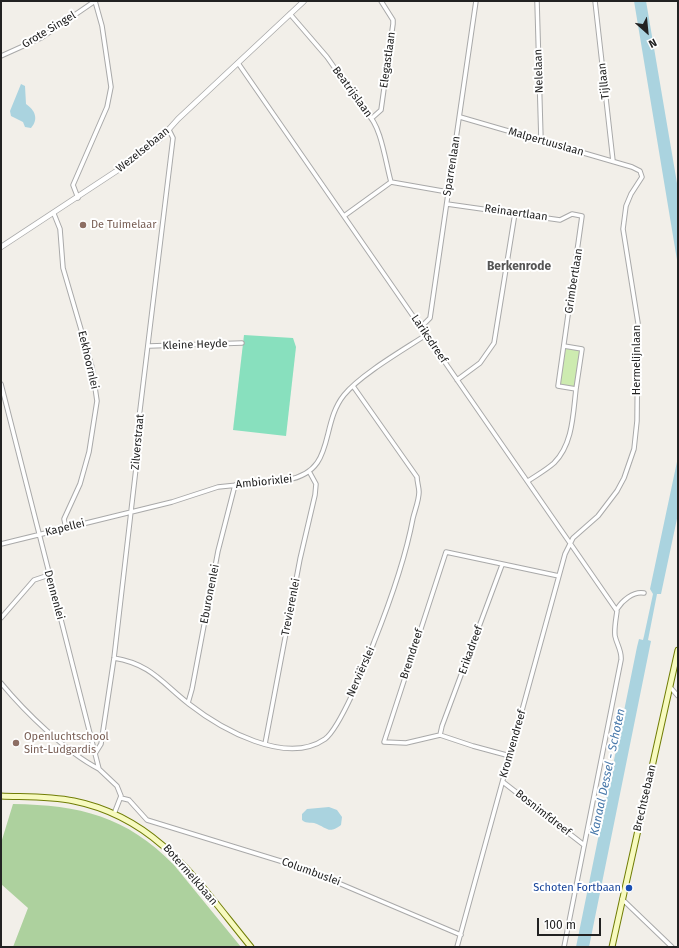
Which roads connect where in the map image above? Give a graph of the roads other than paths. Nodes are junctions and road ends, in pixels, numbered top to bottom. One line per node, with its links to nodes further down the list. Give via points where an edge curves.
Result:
1 (95, 1): 8 (street, Grote Singel, via 41,38); 18 (street, via 102,26 111,87 107,107 74,185)
2 (304, 1): 7 (street, Wezelsebaan)
3 (381, 1): 11 (street, Elegastlaan, via 393,24 381,110)
4 (476, 1): 10 (street, Sparrenlaan)
5 (537, 1): 13 (street, Nelelaan)
6 (595, 1): 14 (street, Tijllaan)
7 (290, 14): 9 (street, Wezelsebaan); 11 (street, Beatrijslaan, via 327,57)
8 (1, 56)
9 (238, 63): 12 (street, Wezelsebaan); 22 (street, Lariksdreef)
10 (460, 117): 13 (street, Malpertuuslaan); 17 (street, Sparrenlaan)
11 (372, 118): 16 (street, Beatrijslaan)
12 (169, 130): 18 (street, Wezelsebaan); 28 (street, Zilverstraat, via 173,138)
13 (541, 140): 14 (street, Malpertuuslaan)
14 (613, 161): 15 (street, Malpertuuslaan)
15 (632, 167): 41 (street, Hermelijnlaan, via 640,171 642,177 626,206 623,229 638,323 636,435 629,465 617,490 598,516)
16 (391, 182): 17 (street); 22 (street)
17 (448, 192): 19 (street, Sparrenlaan)
18 (78, 198): 21 (street, Wezelsebaan)
19 (447, 204): 20 (street, Reinaertlaan); 25 (street, Sparrenlaan, via 430,318)
20 (515, 213): 23 (street, Reinaertlaan, via 560,220 572,214); 30 (street, via 494,343 480,363)
21 (54, 214): 24 (street, Wezelsebaan); 39 (street, Eekhoornlei, via 60,229 63,268 92,366 97,401 89,452 80,484 64,518)
22 (344, 216): 25 (street, Lariksdreef)
23 (582, 216): 29 (street, Grimbertlaan)
24 (1, 247)
25 (421, 327): 26 (street, Lariksdreef)
26 (426, 335): 30 (street, Lariksdreef); 32 (street)
27 (242, 343): 28 (street, Kleine Heyde)
28 (148, 346): 38 (street, Zilverstraat)
29 (564, 346): 33 (street, via 582,349); 33 (street, Grimbertlaan, via 558,386)
30 (457, 380): 36 (street, Lariksdreef)
31 (1, 384): 34 (street, Dennenlei)
32 (353, 386): 35 (street, via 338,403 322,456); 56 (street, Nerviërslei, via 416,477 419,492 411,532 395,586 367,661 330,734 317,743 298,748 281,748)
33 (576, 389): 36 (street, via 570,431 564,449 554,462)
34 (3, 400): 40 (street, Dennenlei)
35 (310, 473): 37 (street, Ambiorixlei, via 297,479); 56 (street, Trevierenlei, via 316,484 315,495 300,559)
36 (528, 481): 41 (street, Lariksdreef)
37 (235, 485): 38 (street, Ambiorixlei, via 218,487); 54 (street, Eburonenlei, via 218,551)
38 (130, 512): 39 (street, Kapellei); 50 (street, Zilverstraat)
39 (66, 528): 40 (street, Kapellei)
40 (40, 534): 42 (street, Kapellei); 44 (street, Dennenlei)
41 (571, 542): 45 (street, Kromvendreef); 47 (street, Lariksdreef)
42 (1, 544)
43 (502, 565): 45 (street, Bremdreef); 55 (street, Erikadreef); 55 (street, Bremdreef, via 446,552 384,742 406,743)
44 (49, 576): 48 (street, via 34,580); 57 (street, Dennenlei)
45 (559, 576): 58 (street, Kromvendreef)
46 (644, 594): 47 (street, via 640,592 630,596)
47 (616, 609): 64 (street, Lariksdreef, via 615,638 622,653)
48 (1, 618)
49 (678, 650): 52 (main road, Brechtsebaan)
50 (114, 658): 54 (street, Nerviërslei, via 145,667); 57 (street, Zilverstraat, via 101,744)
51 (1, 683): 59 (street, via 61,742 86,763)
52 (670, 687): 53 (street); 65 (main road, Brechtsebaan)
53 (678, 696)
54 (188, 703): 56 (street, Nerviërslei, via 233,732)
55 (440, 735): 58 (street)
56 (265, 744)
57 (96, 752): 59 (street, Dennenlei)
58 (510, 756): 60 (street, Kromvendreef)
59 (99, 769): 62 (street, via 116,786)
60 (503, 782): 64 (street, Bosnimfdreef); 66 (street, Kromvendreef)
61 (1, 796): 63 (main road, Botermelkbaan, via 72,800)
62 (121, 798): 63 (street); 66 (street, Columbuslei, via 129,800 147,820 315,872)
63 (114, 814): 67 (main road, Botermelkbaan, via 144,830 168,848)
64 (584, 845): 69 (street, Lariksdreef)
65 (622, 899): 70 (main road, Brechtsebaan); 71 (street)
66 (461, 935): 68 (street, Kromvendreef)
67 (250, 947)
68 (458, 947)
69 (564, 947)
70 (612, 947)
71 (672, 947)

